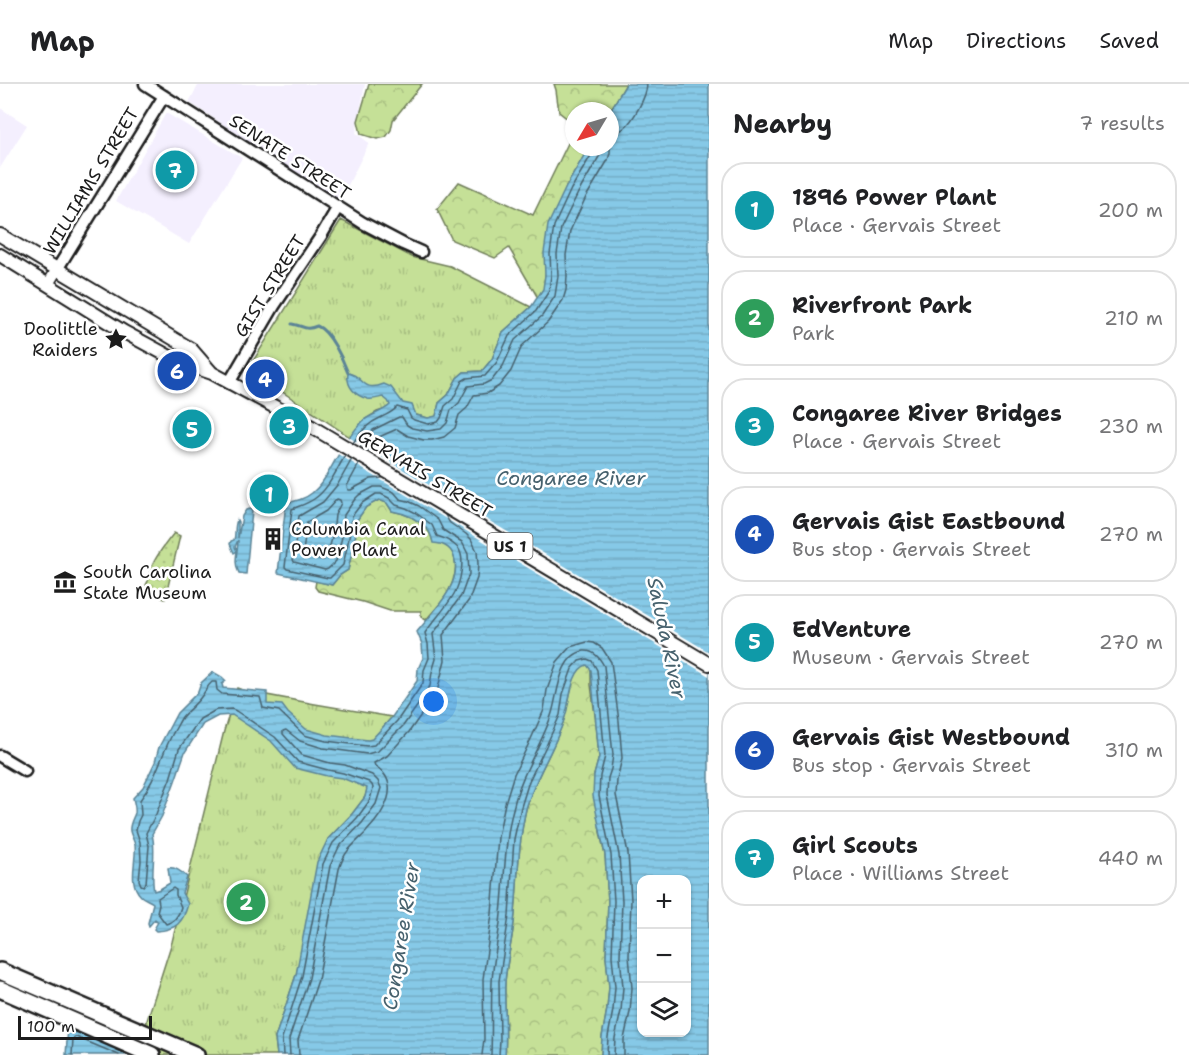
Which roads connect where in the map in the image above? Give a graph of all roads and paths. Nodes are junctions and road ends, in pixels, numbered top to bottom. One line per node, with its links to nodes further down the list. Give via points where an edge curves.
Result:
1 (145, 84): 2 (street, SENATE STREET)
2 (164, 96): 3 (street, SENATE STREET); 7 (street, WILLIAMS STREET)
3 (338, 207): 5 (street, SENATE STREET); 10 (street, GIST STREET)
4 (0, 235): 7 (main road, GERVAIS STREET)
5 (421, 252)
6 (0, 255): 8 (main road, GERVAIS STREET / US 1)
7 (57, 269): 8 (street, WILLIAMS STREET); 9 (main road, GERVAIS STREET, via 191,349)
8 (48, 284): 9 (main road, GERVAIS STREET / US 1, via 177,362)
9 (212, 373): 10 (main road, GERVAIS STREET / US 1)
10 (229, 383): 11 (main road, GERVAIS STREET / US 1, via 312,427)
11 (709, 664)
12 (0, 756): 13 (street)
13 (25, 771)
14 (0, 971): 17 (highway)
15 (0, 989): 16 (highway)
16 (152, 1055)
17 (196, 1055)

